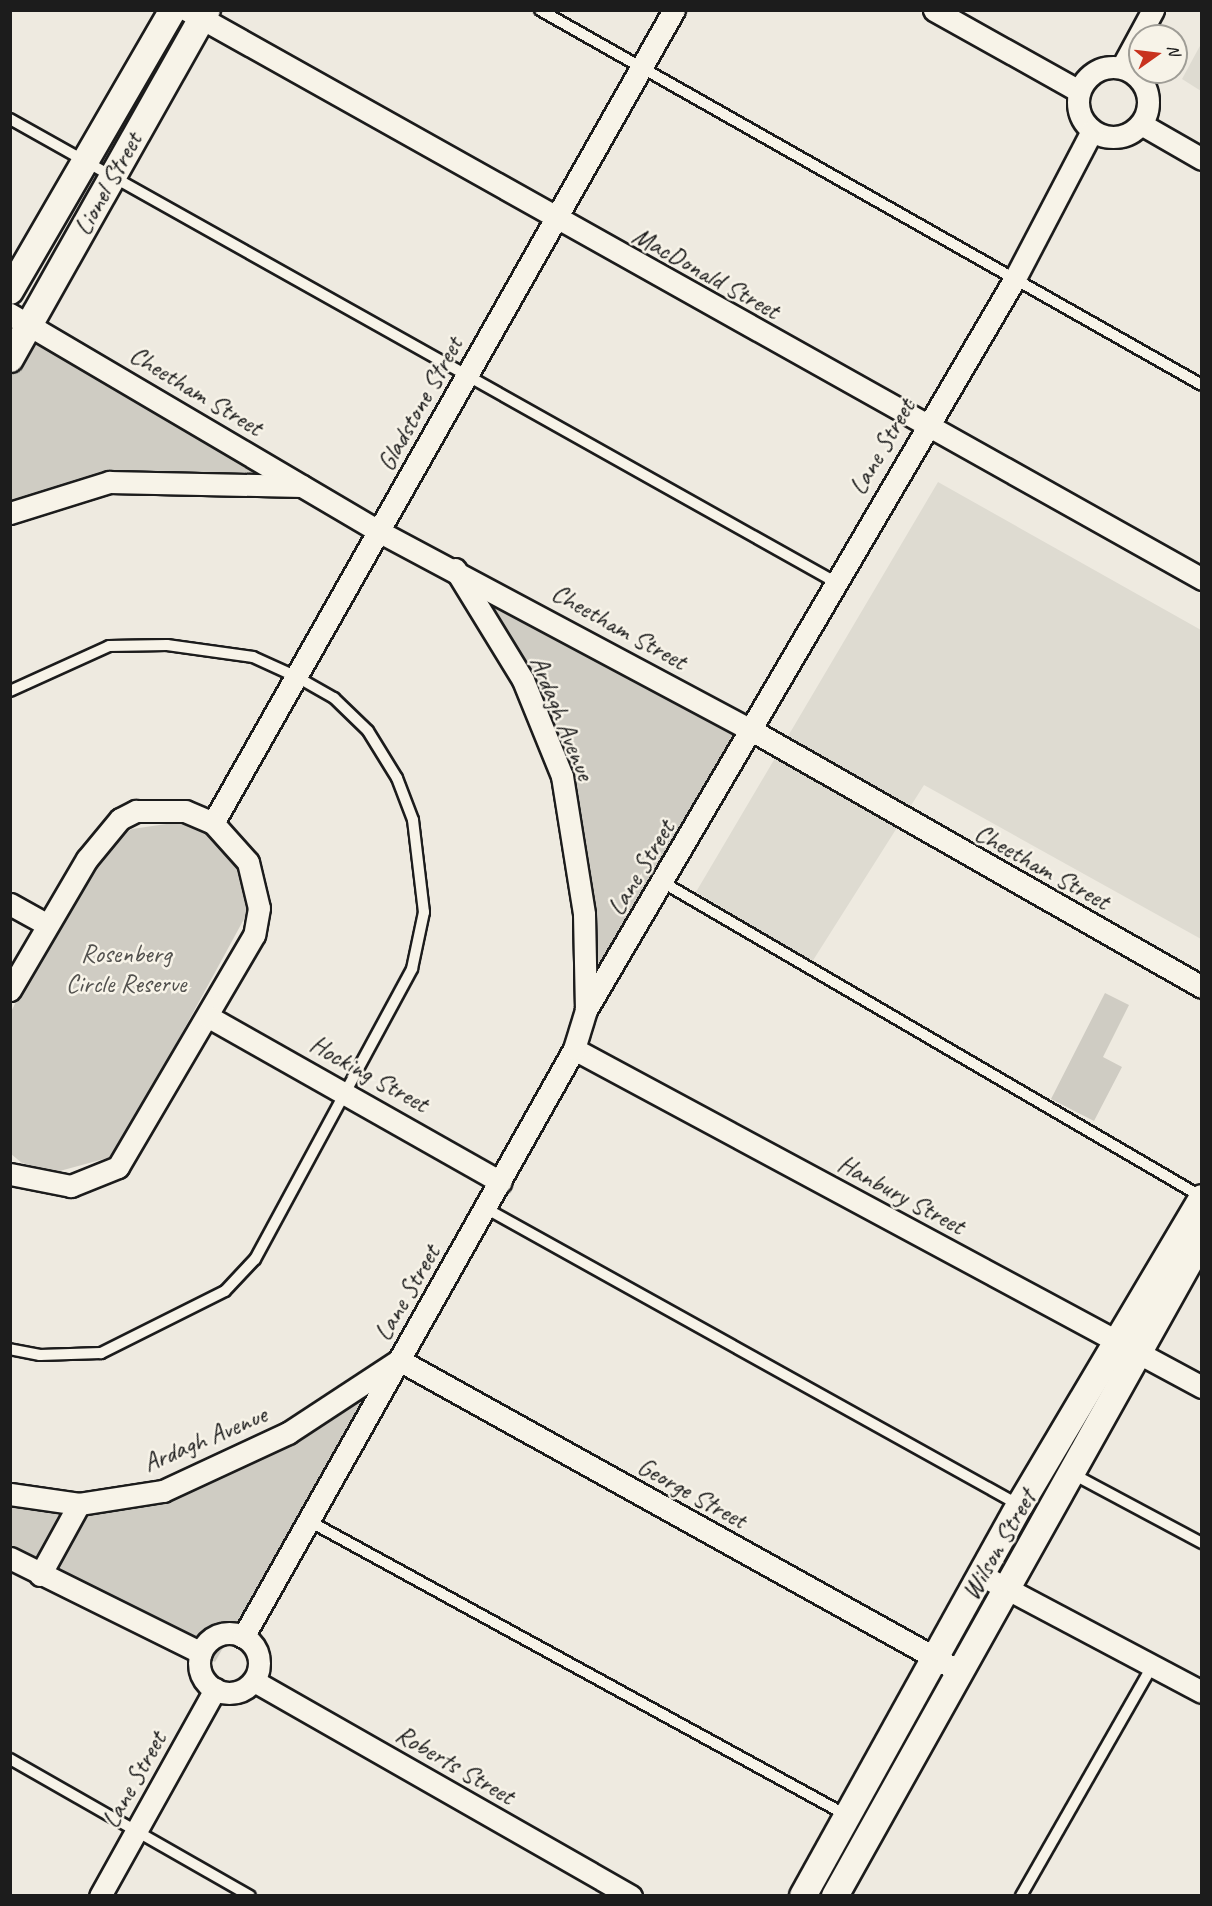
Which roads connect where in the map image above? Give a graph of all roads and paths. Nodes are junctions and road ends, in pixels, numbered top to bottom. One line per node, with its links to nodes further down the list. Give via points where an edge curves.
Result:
1 (173, 10): 14 (street, Lionel Street)
2 (540, 10): 8 (lane)
3 (674, 10): 8 (street, Gladstone Street)
4 (934, 10): 9 (street)
5 (1153, 10): 7 (street)
6 (199, 13): 15 (street, Lionel Street); 16 (street, MacDonald Street)
7 (1122, 67): 9 (street, via 1100,68); 11 (street, via 1145,87 1149,103)
8 (641, 69): 16 (street, Gladstone Street); 17 (lane)
9 (1079, 91): 12 (street, via 1080,116)
10 (10, 119): 14 (lane)
11 (1140, 124): 12 (street, via 1117,137); 13 (street)
12 (1092, 131): 17 (street, Lane Street)
13 (1202, 159)
14 (87, 163): 15 (lane); 18 (street, Lionel Street)
15 (111, 178): 19 (street, Lionel Street); 21 (lane)
16 (554, 221): 21 (street, Gladstone Street); 23 (street, MacDonald Street)
17 (1014, 280): 22 (lane); 23 (street, Lane Street)
18 (10, 291)
19 (21, 318): 20 (street, Lionel Street); 24 (street, Cheetham Street)
20 (10, 359)
21 (465, 378): 26 (street, Gladstone Street); 29 (lane)
22 (1202, 385)
23 (926, 425): 28 (street, MacDonald Street); 29 (street, Lane Street)
24 (302, 486): 25 (street, via 109,482); 26 (street, Cheetham Street)
25 (10, 513)
26 (380, 532): 27 (street, Cheetham Street); 30 (street, Gladstone Street)
27 (455, 569): 32 (street, Cheetham Street); 39 (street, Ardagh Avenue, via 523,680 562,776 584,914)
28 (1202, 579)
29 (835, 582): 32 (street, Lane Street)
30 (297, 677): 31 (lane, via 253,657 167,645 109,646); 33 (street, Gladstone Street); 42 (lane, via 334,698 368,731 397,778 413,820 424,912 412,969)
31 (10, 691)
32 (753, 731): 34 (street, Lane Street); 37 (street, Cheetham Street)
33 (213, 823): 36 (street, via 163,808 120,819 104,834); 40 (street, via 248,862 259,908 254,935)
34 (664, 883): 39 (street, Lane Street); 45 (lane)
35 (10, 904): 36 (street)
36 (46, 924): 38 (street)
37 (1202, 987)
38 (10, 990)
39 (586, 1010): 41 (street, Lane Street)
40 (209, 1017): 42 (street, Hocking Street); 43 (street, via 117,1167 71,1186)
41 (574, 1049): 44 (street, Lane Street); 48 (street, Hanbury Street)
42 (349, 1092): 44 (street, Hocking Street); 49 (lane, via 255,1259 225,1291 101,1353 40,1355)
43 (11, 1176)
44 (501, 1182): 46 (street, Lane Street)
45 (1202, 1197): 48 (street, Wilson Street)
46 (487, 1209): 50 (street, Lane Street); 55 (lane)
47 (1202, 1239): 48 (street, Wilson Street)
48 (1129, 1348): 51 (street, Hanbury Street); 52 (street, Wilson Street); 55 (street, Wilson Street)
49 (10, 1349)
50 (399, 1360): 54 (street, Ardagh Avenue, via 288,1433 163,1491); 56 (street, Lane Street); 64 (street, George Street)
51 (1202, 1388)
52 (1071, 1473): 57 (lane); 61 (street, Wilson Street)
53 (10, 1494): 54 (street, Ardagh Avenue)
54 (79, 1504): 59 (street)
55 (1020, 1505): 60 (street, Wilson Street)
56 (309, 1521): 62 (street, Lane Street); 71 (lane)
57 (1202, 1543)
58 (10, 1558): 59 (street)
59 (40, 1575): 63 (street)
60 (981, 1575): 61 (street); 64 (street, Wilson Street)
61 (1006, 1590): 65 (street); 66 (street, Wilson Street)
62 (243, 1637): 63 (street, via 219,1635); 67 (street, via 258,1656)
63 (201, 1653): 68 (street, via 203,1677)
64 (934, 1660): 66 (street, George Street); 71 (street, Wilson Street)
65 (1152, 1666): 69 (street); 78 (lane)
66 (959, 1671): 77 (street, Wilson Street)
67 (254, 1680): 68 (street, via 232,1693); 75 (street, Roberts Street)
68 (215, 1689): 72 (street, Lane Street)
69 (1202, 1692)
70 (10, 1759): 72 (lane)
71 (850, 1816): 76 (street, Wilson Street)
72 (136, 1831): 73 (street, Lane Street); 74 (lane)
73 (100, 1896)
74 (250, 1896)
75 (630, 1896)
76 (803, 1896)
77 (835, 1896)
78 (1021, 1896)

